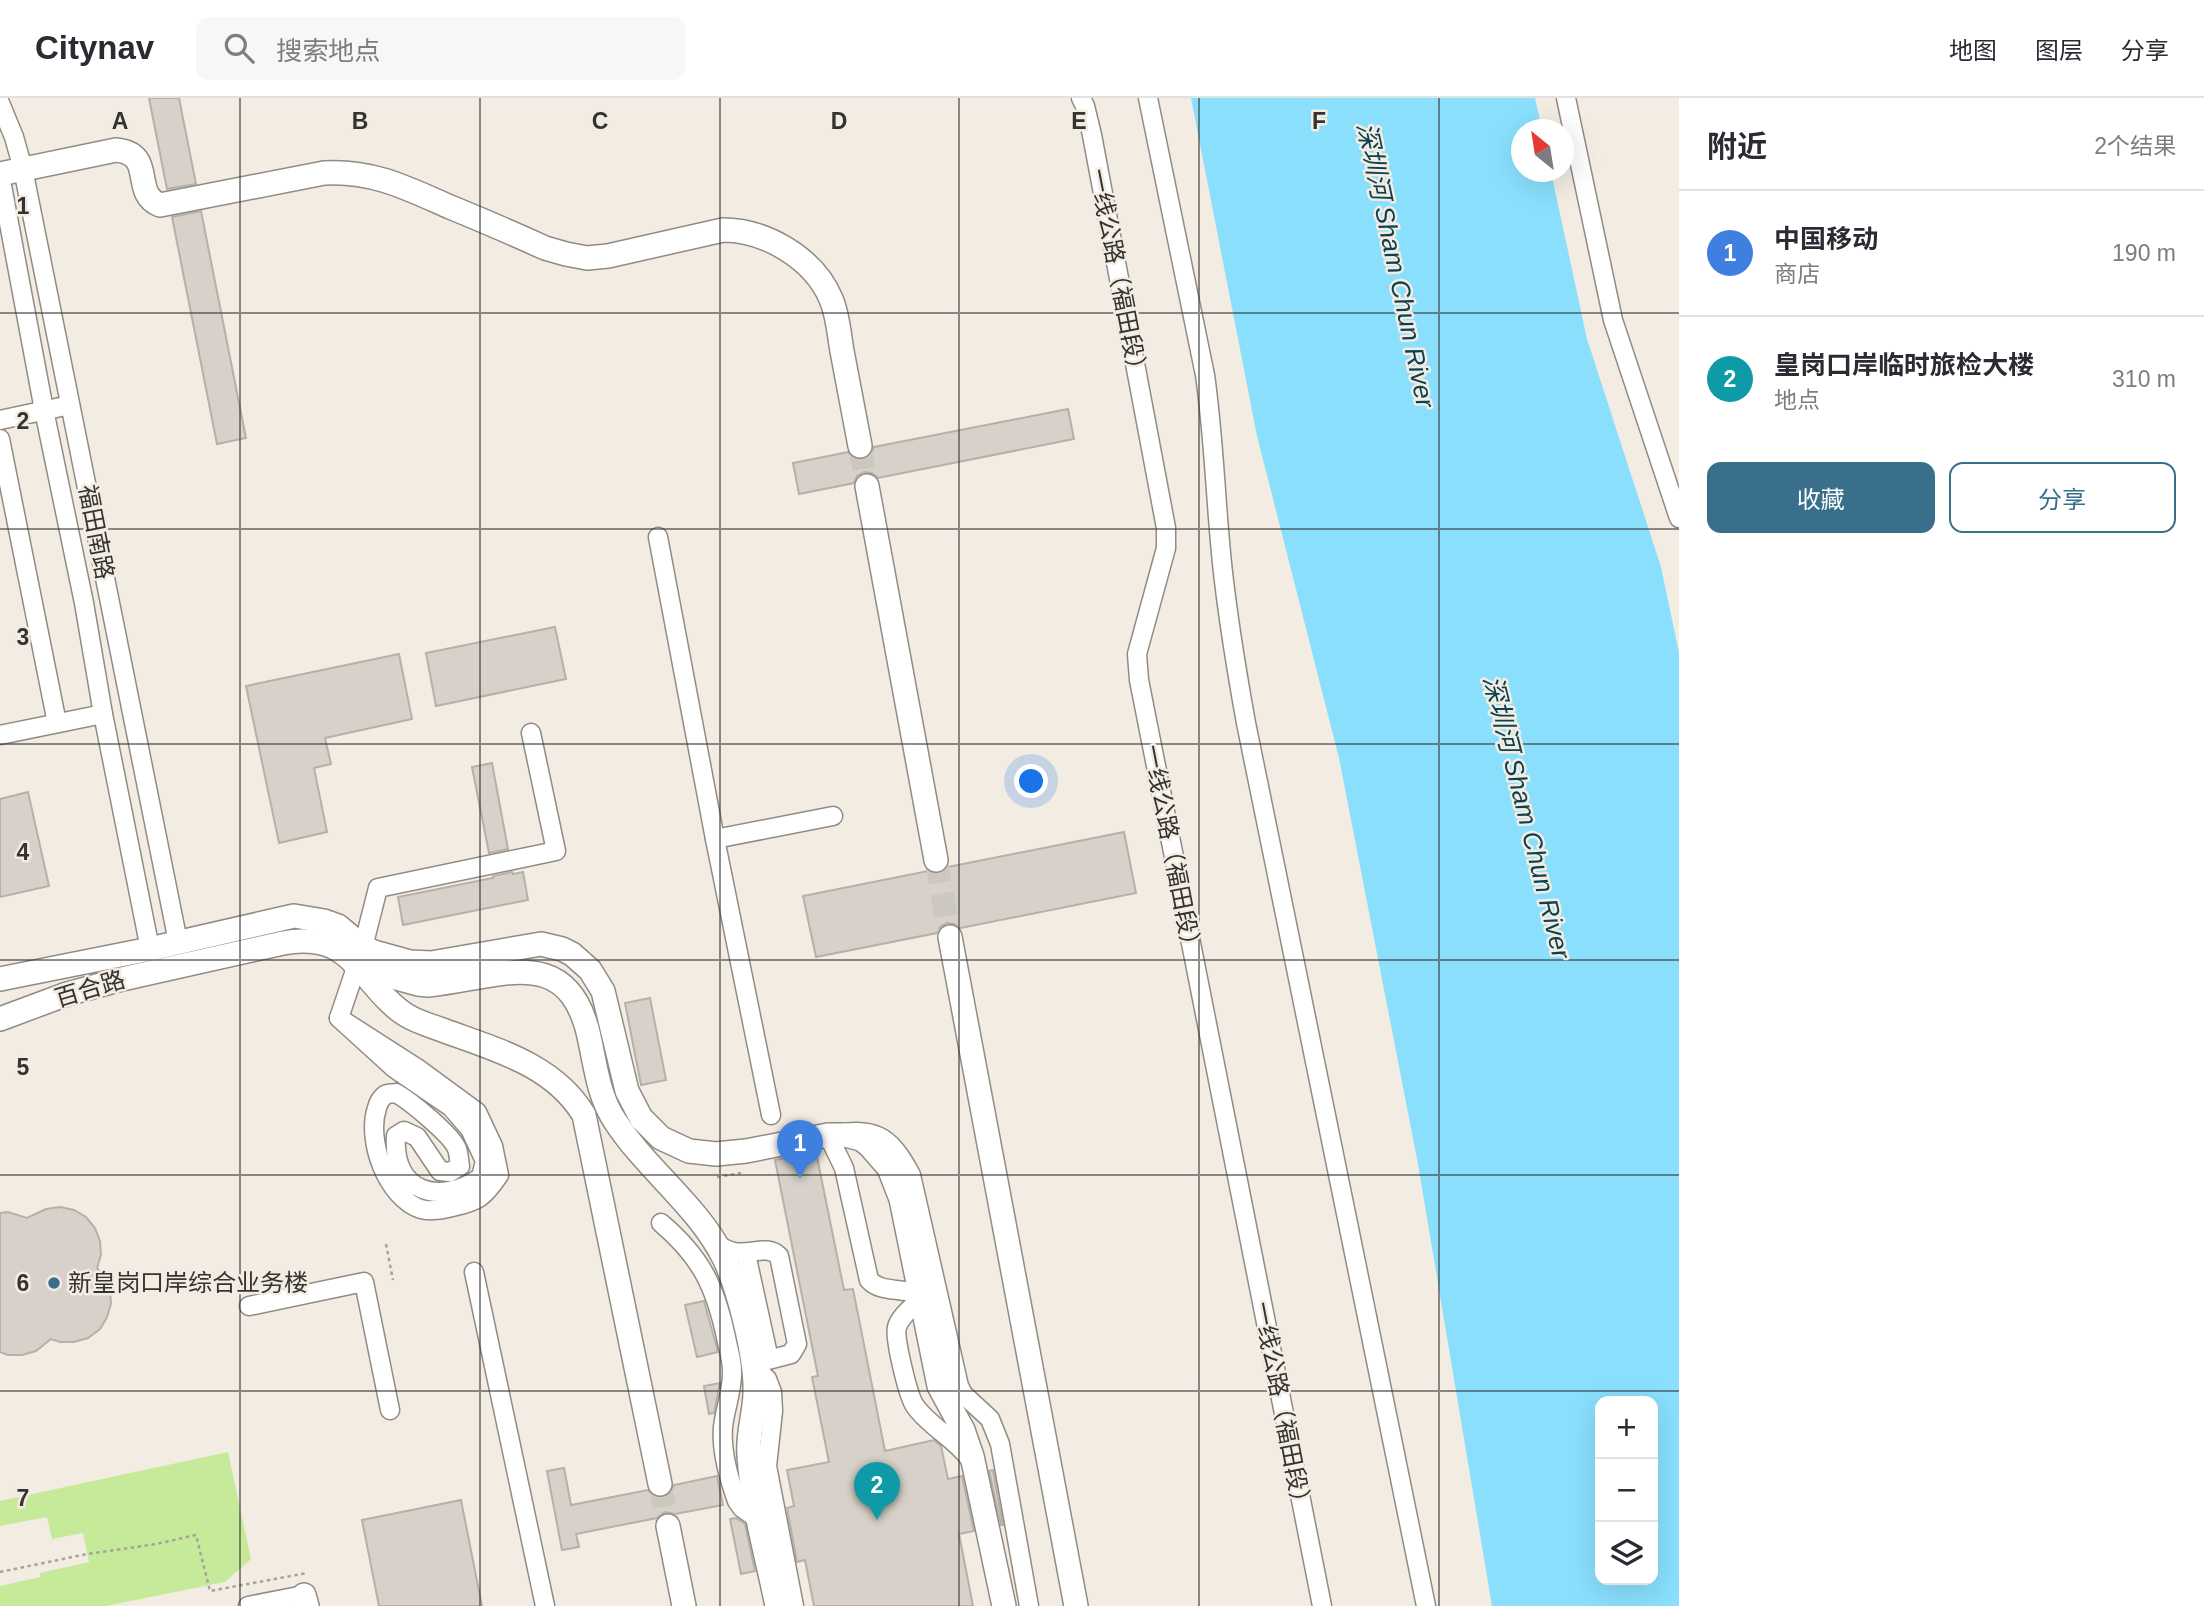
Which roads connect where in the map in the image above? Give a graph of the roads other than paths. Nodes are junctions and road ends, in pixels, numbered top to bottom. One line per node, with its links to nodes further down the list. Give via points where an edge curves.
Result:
1 (1081, 98): 52 (street, 一线公路（福田段）, via 1092,135 1166,528 1166,548 1137,654 1139,680)
2 (1148, 98): 53 (street, via 1205,375 1229,626 1246,723)
3 (1566, 98): 13 (street, via 1613,320)
4 (0, 103): 5 (street, 福田南路)
5 (23, 169): 6 (main road); 7 (street, 福田南路); 11 (main road, via 128,151 140,166 146,195 160,205 347,172 405,187 545,247 587,258 723,230 756,234 801,261 831,298)
6 (0, 175): 8 (street, 福田南路)
7 (70, 405): 8 (street); 23 (street, 福田南路)
8 (44, 410): 9 (street); 15 (street, 福田南路)
9 (0, 420)
10 (0, 439): 16 (street)
11 (860, 446)
12 (867, 486): 21 (main road)
13 (1679, 518)
14 (657, 537): 20 (street)
15 (103, 714): 16 (street); 25 (street, 福田南路)
16 (57, 723): 18 (street)
17 (531, 733): 24 (street, via 556,851 378,888)
18 (0, 735)
19 (833, 816): 20 (street)
20 (715, 839): 29 (street)
21 (936, 860)
22 (950, 937): 51 (main road)
23 (180, 953): 24 (main road, 百合路, via 294,916 338,926); 25 (main road, 百合路)
24 (360, 957): 27 (street); 30 (main road, via 431,963 530,945 562,949 582,961 598,981 627,1091 641,1118 661,1138 689,1151 716,1154); 32 (main road, via 418,984 526,971 555,980 583,1016 603,1096 615,1121); 40 (main road, via 380,994 407,1016 510,1055 552,1078 584,1115)
25 (152, 960): 26 (main road, 百合路); 28 (main road, 百合路)
26 (0, 979)
27 (339, 1018): 27 (street, via 394,1068 451,1107 470,1129 485,1161 481,1177 466,1188 420,1189 404,1178 396,1136 404,1131 417,1138 440,1171 460,1166 457,1147 403,1097 396,1093 384,1096 374,1116 374,1139 383,1170 399,1193 422,1210 474,1202 489,1191 499,1175 493,1146 477,1112)
28 (0, 1019)
29 (771, 1115)
30 (828, 1135): 35 (street, via 844,1168 869,1280); 35 (main road, via 861,1139 889,1168 901,1199); 50 (street, via 856,1131 880,1137 896,1151 911,1175 959,1387 990,1419 1000,1444)
31 (660, 1223): 41 (street, via 696,1258 720,1309 732,1377 723,1443 737,1501)
32 (712, 1238): 33 (street, via 724,1249); 37 (main road, via 727,1265)
33 (746, 1254): 37 (street); 37 (street, via 766,1250 779,1256 797,1344 792,1353)
34 (474, 1272): 45 (street)
35 (921, 1298): 39 (main road, via 939,1386 962,1430); 39 (street, via 899,1321 896,1334 908,1389 915,1405 958,1445)
36 (249, 1306): 38 (street, via 364,1282)
37 (761, 1363): 41 (main road, via 748,1448); 48 (street, via 772,1392 767,1466)
38 (390, 1410)
39 (975, 1471): 49 (main road)
40 (660, 1484)
41 (759, 1520): 47 (main road)
42 (668, 1526): 46 (main road)
43 (306, 1591): 44 (street)
44 (248, 1606)
45 (545, 1606)
46 (684, 1606)
47 (777, 1606)
48 (794, 1606)
49 (1004, 1606)
50 (1029, 1606)
51 (1076, 1606)
52 (1322, 1606)
53 (1426, 1606)

